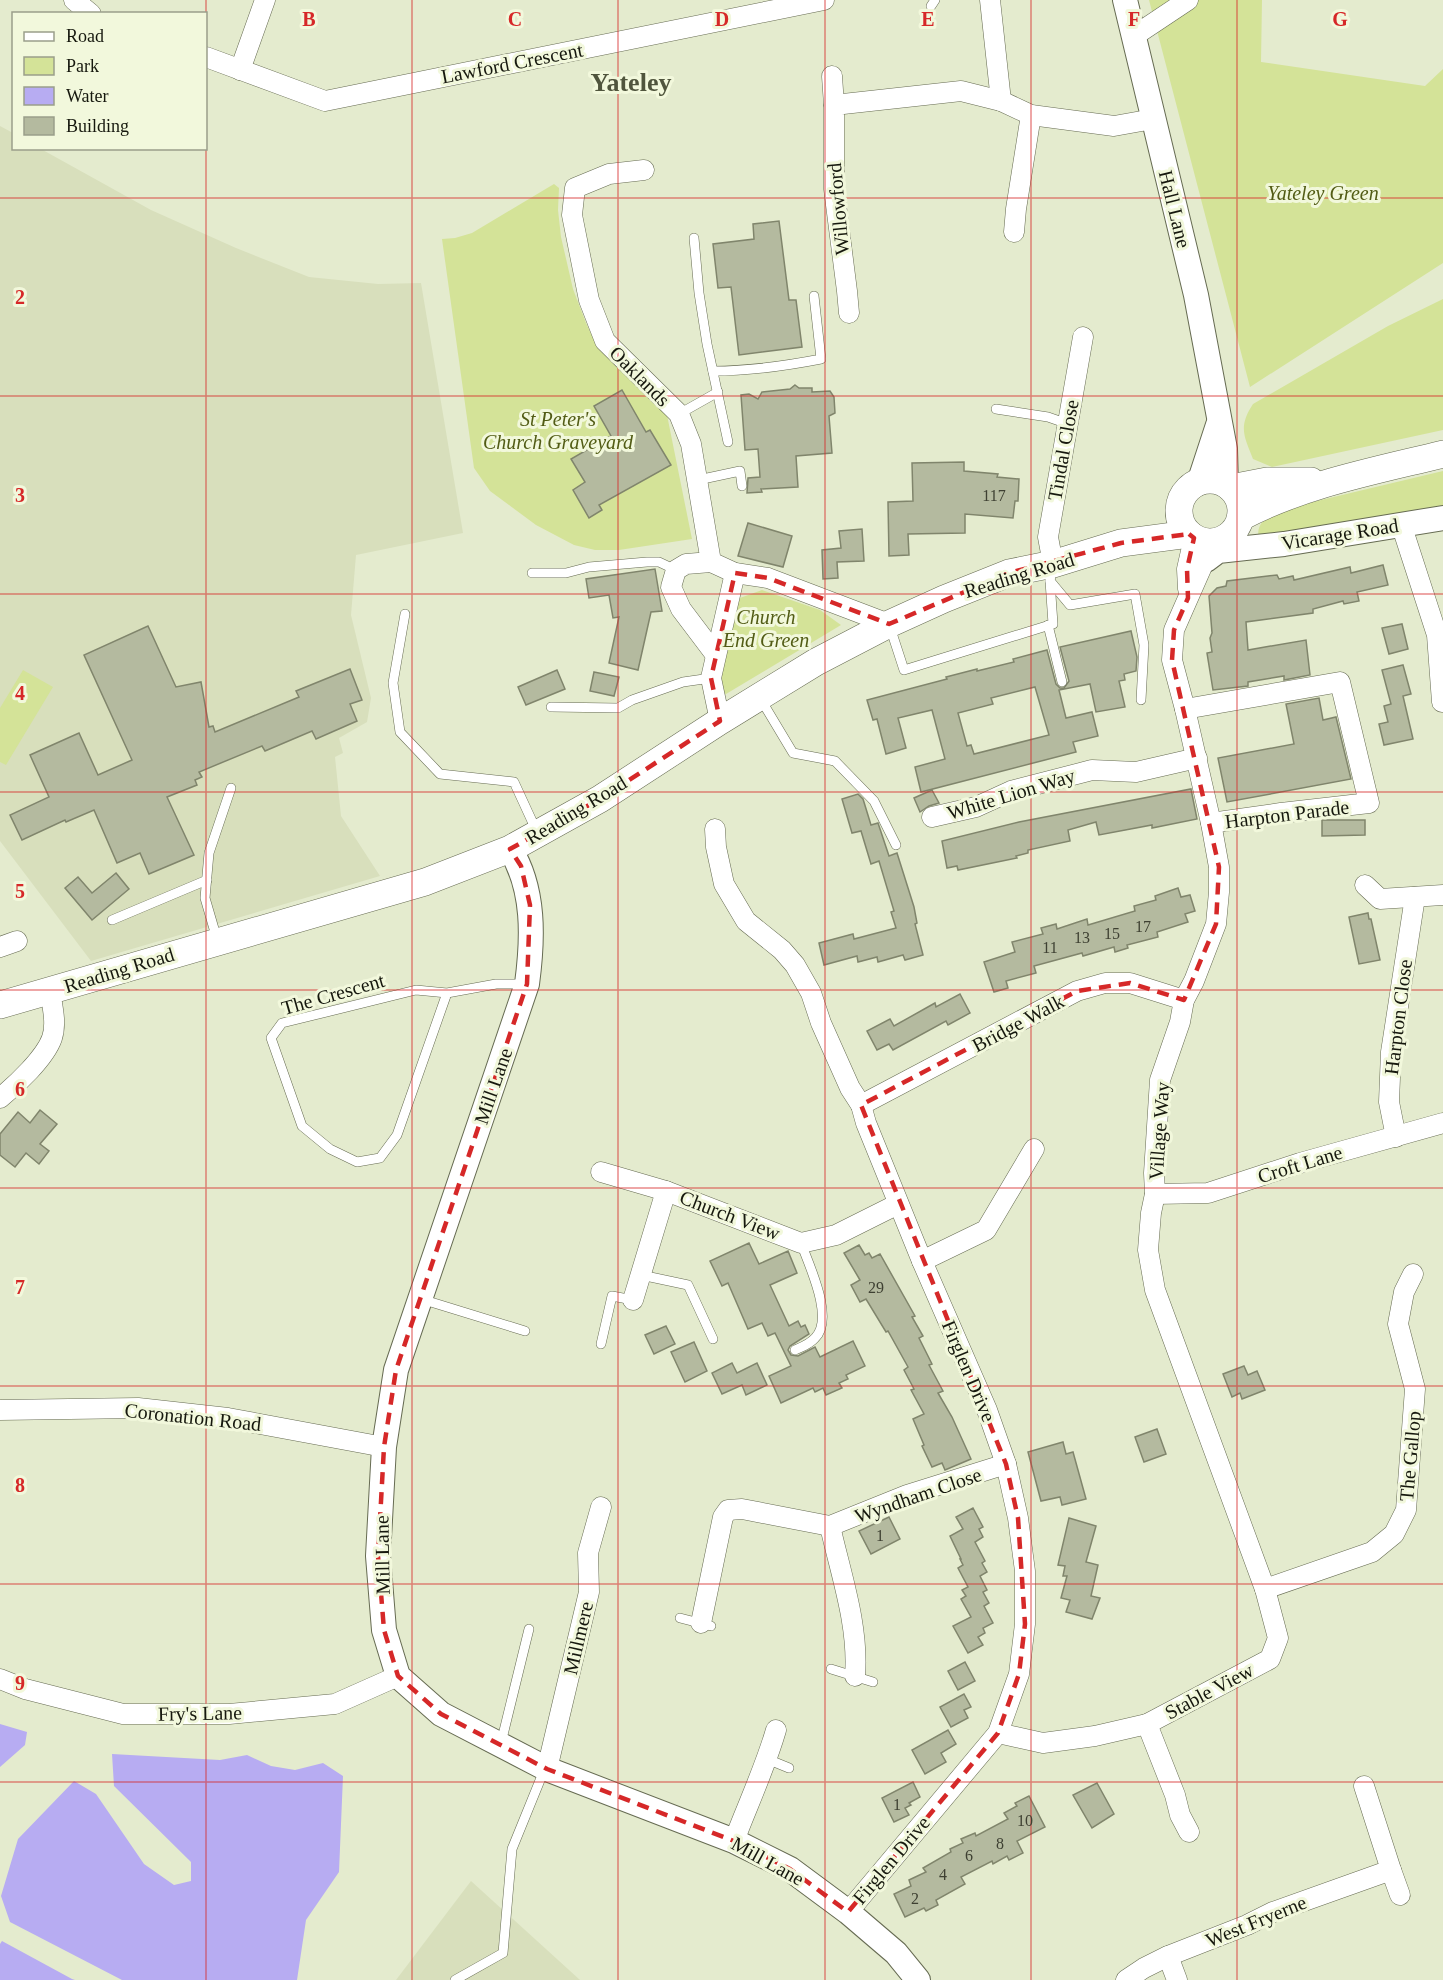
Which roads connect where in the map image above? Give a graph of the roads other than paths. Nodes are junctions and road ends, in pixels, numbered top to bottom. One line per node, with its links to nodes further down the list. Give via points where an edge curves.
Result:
1 (74, 0): 7 (street)
2 (265, 0): 10 (street)
3 (824, 0): 10 (street, Lawford Crescent, via 325,100)
4 (990, 0): 12 (street)
5 (1125, 0): 8 (street, Hall Lane)
6 (1188, 0): 8 (street)
7 (89, 12)
8 (1134, 36): 15 (street, Hall Lane)
9 (207, 57): 10 (street, Lawford Crescent)
10 (240, 70)
11 (832, 76): 13 (street, Willowford)
12 (1001, 101): 13 (street, via 961,91); 14 (street)
13 (834, 105): 20 (street, Willowford, via 834,189)
14 (1031, 116): 15 (street, via 1114,126); 17 (street)
15 (1153, 119): 31 (street, Hall Lane, via 1196,295 1220,420 1225,449)
16 (644, 170): 25 (street, Oaklands, via 609,174 575,188 572,215 589,300 605,341)
17 (1014, 232)
18 (694, 238): 22 (lane)
19 (814, 296): 22 (lane, via 821,359)
20 (849, 313)
21 (1083, 337): 26 (street, Tindal Close)
22 (712, 371): 23 (lane)
23 (718, 392): 25 (lane); 27 (lane)
24 (996, 409): 26 (lane)
25 (679, 414): 29 (street, Oaklands, via 691,444)
26 (1068, 424): 40 (street, Tindal Close, via 1048,537)
27 (728, 442)
28 (1443, 454): 30 (main road, Reading Road)
29 (698, 480): 32 (lane, via 740,471); 38 (street, Oaklands)
30 (1330, 481): 31 (main road, Reading Road); 36 (main road, Reading Road, via 1271,502)
31 (1218, 485): 33 (main road, via 1190,488); 36 (main road, via 1237,496 1241,506)
32 (742, 486)
33 (1180, 506): 36 (main road, via 1181,521); 37 (main road, Reading Road)
34 (1443, 518): 35 (street, Vicarage Road)
35 (1401, 524): 36 (street, Vicarage Road, via 1284,544); 51 (street, via 1437,635)
36 (1217, 538): 37 (main road, Reading Road); 53 (street, Village Way, via 1187,569 1188,598 1174,630 1172,660)
37 (1121, 543): 40 (main road, Reading Road)
38 (711, 562): 39 (street, via 686,564); 42 (street)
39 (676, 570): 41 (lane, via 659,562 647,562 566,573); 46 (street, via 671,587 681,609)
40 (1052, 572): 44 (main road, Reading Road, via 996,578); 45 (lane, via 1053,624); 50 (lane, via 1070,605 1135,594 1144,645)
41 (532, 573)
42 (735, 573): 44 (street, via 768,578); 46 (street)
43 (405, 614): 60 (lane, via 393,683 400,732 440,774 514,782)
44 (889, 624): 45 (lane, via 903,669); 49 (main road, Reading Road)
45 (1048, 626): 48 (lane)
46 (715, 654): 47 (street)
47 (711, 678): 52 (lane, via 683,682 618,708); 54 (street)
48 (1062, 682)
49 (759, 696): 54 (main road, Reading Road); 61 (lane, via 793,753 835,761 874,801)
50 (1142, 700)
51 (1442, 702)
52 (551, 707)
53 (1185, 708): 55 (street, Village Way); 58 (street, Harpton Parade, via 1340,682 1370,803)
54 (720, 721): 60 (main road, Reading Road)
55 (1197, 758): 57 (street, White Lion Way, via 1136,772 1092,770); 58 (street, Village Way)
56 (231, 788): 63 (lane, via 209,854)
57 (932, 817)
58 (1211, 824): 72 (street, Village Way, via 1219,867 1216,924)
59 (716, 829): 75 (street, Firglen Drive, via 724,884 746,921 795,965 811,993 849,1088)
60 (538, 834): 62 (main road, Reading Road)
61 (896, 845)
62 (510, 849): 68 (main road, Reading Road, via 425,882); 69 (street, Mill Lane, via 521,866 530,905)
63 (207, 880): 67 (lane); 68 (lane, via 205,898)
64 (1365, 885): 66 (street, via 1380,899)
65 (1443, 896): 66 (street)
66 (1414, 897): 77 (street, Harpton Close, via 1392,1052 1389,1102)
67 (112, 920)
68 (218, 942): 70 (main road, Reading Road)
69 (527, 984): 71 (lane, The Crescent, via 496,984); 87 (street, Mill Lane)
70 (50, 991): 73 (main road, Reading Road); 74 (street, via 52,1038 19,1083)
71 (447, 993): 71 (lane, The Crescent, via 416,990 282,1023 271,1038 302,1126 330,1149 357,1162 380,1158 397,1135)
72 (1184, 1000): 75 (street, Bridge Walk, via 1130,983 1106,983 1077,991); 81 (street, Village Way, via 1160,1080)
73 (0, 1005)
74 (0, 1098)
75 (861, 1105): 82 (street, Firglen Drive)
76 (1443, 1123): 77 (street, Croft Lane)
77 (1396, 1137): 81 (street, Croft Lane, via 1208,1193)
78 (1034, 1149): 84 (street, via 986,1230)
79 (601, 1172): 80 (street)
80 (666, 1191): 83 (street, Church View); 86 (street, Church View)
81 (1155, 1194): 98 (street, Village Way, via 1148,1250 1155,1290)
82 (898, 1204): 83 (street, Church View, via 836,1235); 84 (street, Firglen Drive)
83 (801, 1243): 92 (lane, via 823,1312 816,1338)
84 (922, 1261): 95 (street, Firglen Drive, via 987,1410)
85 (1413, 1274): 98 (street, The Gallop, via 1404,1292 1398,1324 1415,1389 1406,1510 1394,1534 1371,1552)
86 (641, 1275): 88 (street, Church View); 90 (lane, via 688,1286)
87 (418, 1298): 89 (lane); 94 (street, Mill Lane, via 396,1370)
88 (633, 1300): 91 (lane, via 612,1296)
89 (525, 1331)
90 (713, 1339)
91 (601, 1344)
92 (795, 1350)
93 (0, 1410): 94 (street, Coronation Road, via 138,1408 228,1418)
94 (384, 1448): 103 (street, Mill Lane, via 378,1556 384,1630)
95 (1006, 1464): 97 (street, Wyndham Close, via 907,1495); 108 (street, Firglen Drive, via 1018,1518 1025,1624 1019,1674)
96 (601, 1507): 112 (street, Millmere, via 588,1553 589,1592)
97 (830, 1526): 100 (street, Wyndham Close, via 742,1509 728,1510 723,1518); 105 (street, Wyndham Close, via 851,1615 856,1658)
98 (1265, 1589): 106 (street, Stable View, via 1278,1638 1270,1659)
99 (680, 1618): 100 (lane)
100 (706, 1624)
101 (529, 1629): 109 (lane)
102 (831, 1669): 105 (lane)
103 (398, 1676): 104 (street, Fry's Lane, via 335,1704 229,1714 123,1714); 109 (street, Mill Lane, via 441,1714)
104 (0, 1679)
105 (864, 1679)
106 (1147, 1724): 108 (street, Stable View, via 1043,1743); 114 (street, Stable View)
107 (776, 1730): 110 (street)
108 (998, 1733): 118 (street, Firglen Drive)
109 (501, 1745): 112 (street, Mill Lane)
110 (767, 1759): 111 (lane); 115 (street)
111 (789, 1768)
112 (546, 1769): 115 (street, Mill Lane); 120 (lane, via 512,1849 503,1953)
113 (1364, 1786): 116 (street)
114 (1189, 1832)
115 (734, 1841): 118 (street, Mill Lane, via 790,1869)
116 (1391, 1870): 117 (street); 119 (street, West Fryerne, via 1273,1912)
117 (1400, 1895)
118 (848, 1912): 121 (street, Mill Lane, via 896,1953)
119 (1168, 1956): 122 (street, West Fryerne); 123 (street)
120 (455, 1980)
121 (918, 1980)
122 (1126, 1980)
123 (1177, 1980)

